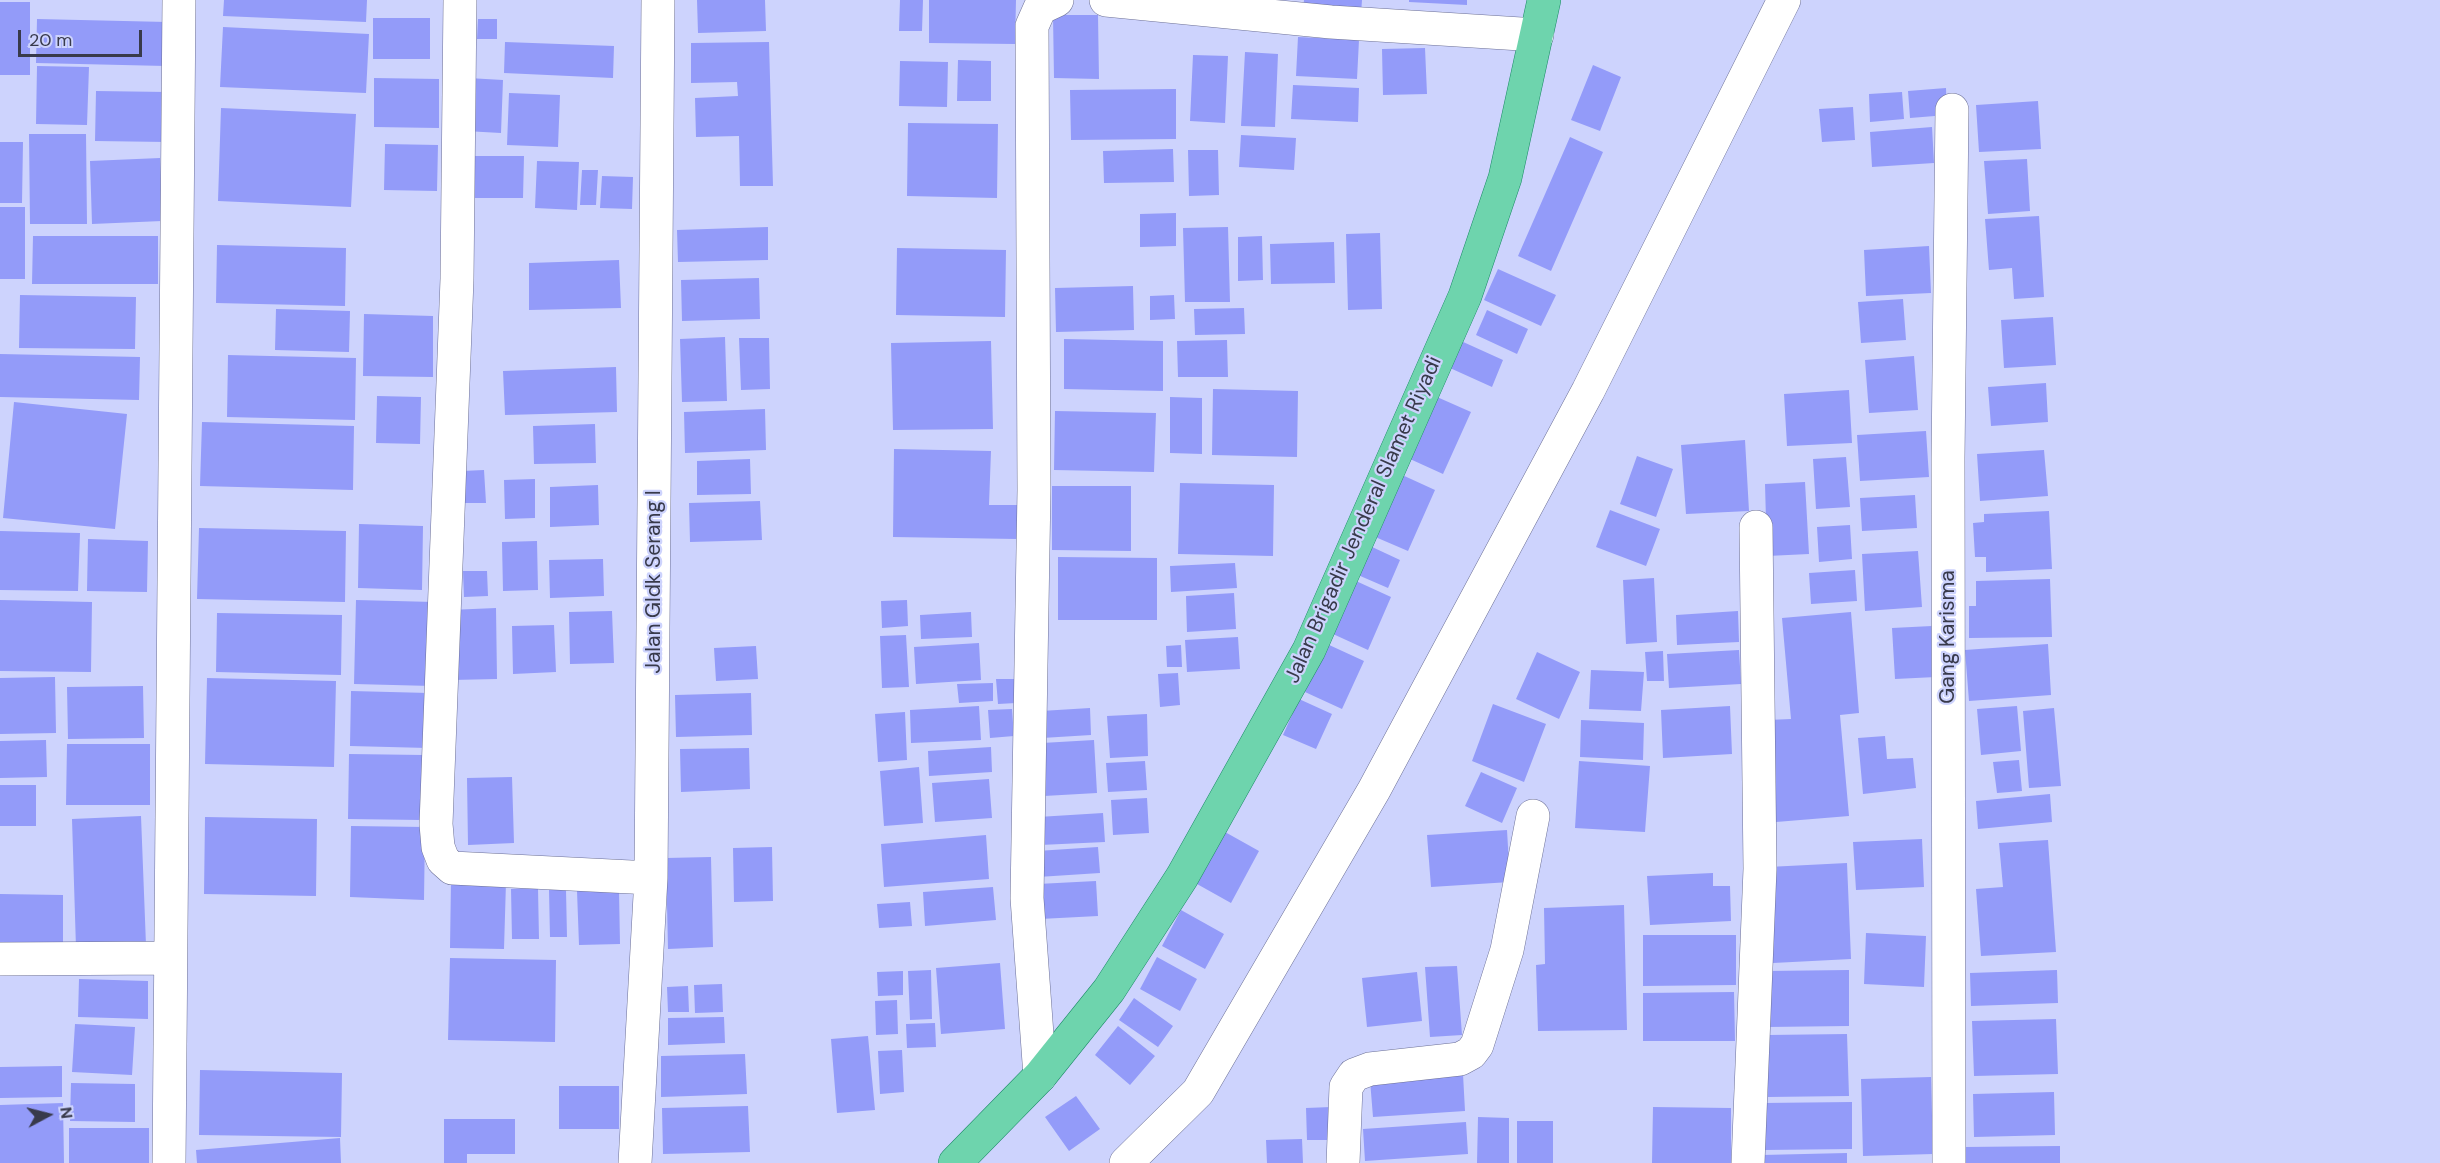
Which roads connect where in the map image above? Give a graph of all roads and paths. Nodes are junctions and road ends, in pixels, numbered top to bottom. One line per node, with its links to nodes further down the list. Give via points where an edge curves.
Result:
1 (180, 0): 13 (street)
2 (460, 0): 12 (street, via 457,291 438,847 443,860 452,868)
3 (658, 0): 12 (street, Jalan Gldk Serang I)
4 (1057, 0): 15 (street, via 1040,8 1032,26 1034,489 1027,898)
5 (1106, 0): 8 (street, via 1331,22)
6 (1544, 0): 8 (main road, Jalan Brigadir Jenderal Slamet Riyadi)
7 (1784, 0): 19 (street, via 1588,391 1374,790 1198,1092)
8 (1537, 35): 15 (main road, Jalan Brigadir Jenderal Slamet Riyadi, via 1505,178 1465,296 1309,650 1182,877 1109,990)
9 (1952, 110): 22 (street, Gang Karisma, via 1948,458)
10 (1756, 527): 21 (street, via 1760,869)
11 (1533, 816): 20 (street, via 1507,950 1477,1045 1460,1059 1370,1069 1354,1075 1346,1087)
12 (651, 878): 17 (street, Jalan Gldk Serang I)
13 (170, 958): 14 (street); 16 (street)
14 (0, 959)
15 (1040, 1076): 18 (main road, Jalan Brigadir Jenderal Slamet Riyadi)
16 (169, 1163)
17 (635, 1163)
18 (955, 1163)
19 (1126, 1163)
20 (1343, 1163)
21 (1748, 1163)
22 (1949, 1163)

